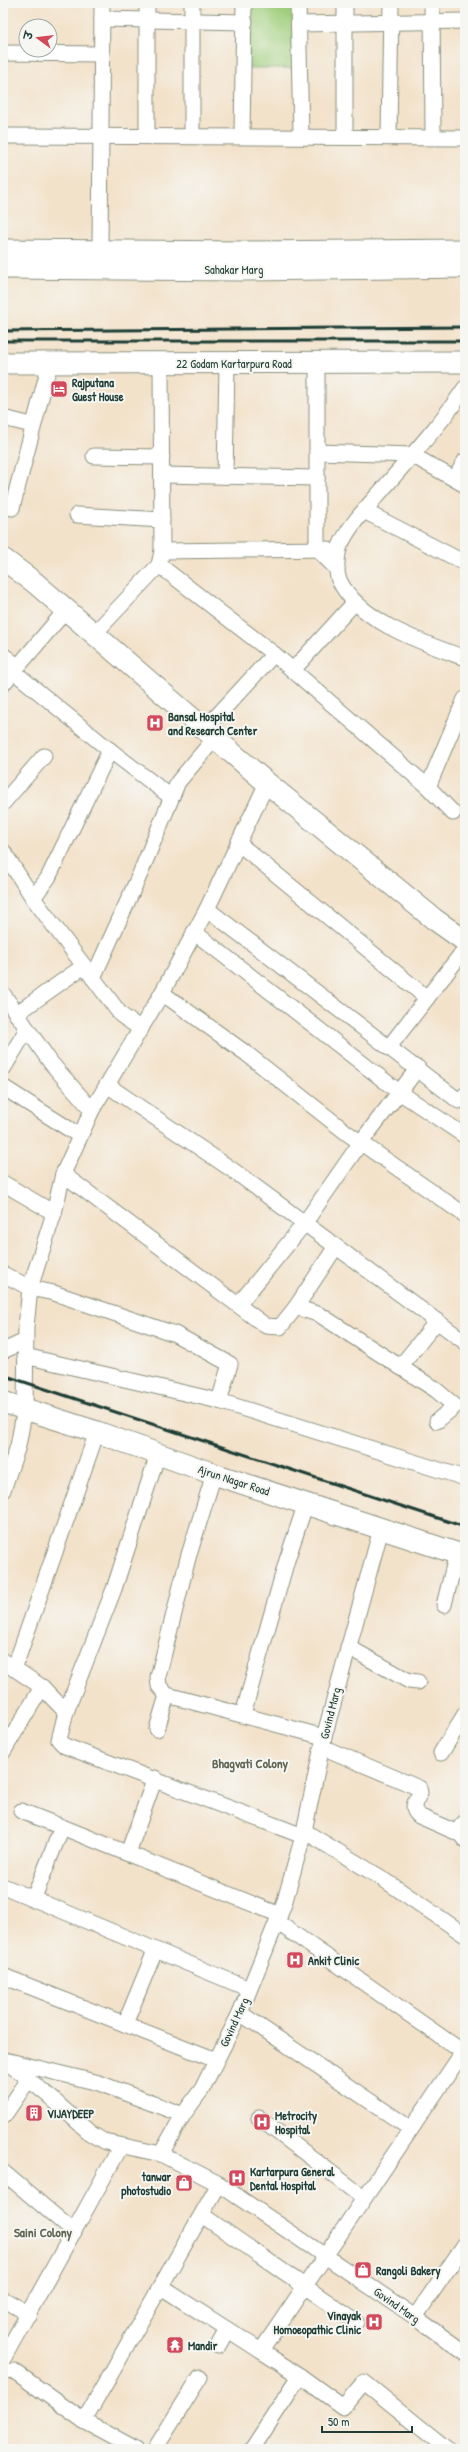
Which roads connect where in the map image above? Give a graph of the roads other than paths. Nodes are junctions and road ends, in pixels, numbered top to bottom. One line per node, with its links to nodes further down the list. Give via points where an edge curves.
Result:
1 (102, 3): 9 (street)
2 (147, 3): 10 (street)
3 (192, 3): 11 (street)
4 (244, 3): 13 (street)
5 (298, 3): 16 (street)
6 (345, 3): 17 (street)
7 (391, 3): 15 (street)
8 (432, 3): 14 (street)
9 (102, 19): 10 (street); 19 (street)
10 (147, 20): 11 (street); 24 (street)
11 (192, 21): 13 (street); 20 (street)
12 (465, 21): 14 (street)
13 (245, 22): 21 (street)
14 (432, 22): 15 (street); 28 (street)
15 (391, 23): 17 (street); 27 (street)
16 (299, 24): 17 (street); 25 (street)
17 (345, 24): 26 (street)
18 (3, 53): 19 (street)
19 (102, 54): 23 (street)
20 (192, 135): 21 (street); 24 (street)
21 (242, 135): 25 (street)
22 (3, 136): 23 (street)
23 (102, 136): 24 (street); 31 (street)
24 (147, 136)
25 (301, 136): 26 (street)
26 (344, 136): 27 (street)
27 (389, 137): 28 (street)
28 (433, 137): 29 (street)
29 (465, 138)
30 (3, 250): 31 (street, Sahakar Marg)
31 (100, 250): 32 (street, Sahakar Marg)
32 (465, 250)
33 (465, 267): 34 (street, Sahakar Marg, via 243,270)
34 (3, 268)
35 (317, 362): 36 (street, 22 Godam Kartarpura Road); 40 (street, 22 Godam Kartarpura Road); 44 (street)
36 (465, 362)
37 (3, 363): 38 (street, 22 Godam Kartarpura Road)
38 (50, 363): 39 (street, 22 Godam Kartarpura Road); 43 (street)
39 (161, 363): 40 (street, 22 Godam Kartarpura Road); 47 (street)
40 (227, 363): 50 (street)
41 (465, 388): 45 (street)
42 (3, 418): 43 (street)
43 (32, 426): 53 (street)
44 (317, 452): 45 (street); 51 (street)
45 (412, 455): 52 (street); 54 (street)
46 (94, 456): 47 (street)
47 (162, 457): 49 (street)
48 (465, 461): 52 (street)
49 (162, 475): 50 (street); 56 (street)
50 (224, 476): 51 (street)
51 (317, 478): 57 (street)
52 (460, 482)
53 (12, 508)
54 (364, 511): 58 (street); 61 (street)
55 (77, 515): 56 (street)
56 (162, 520): 59 (street)
57 (317, 549): 58 (street); 59 (street); 62 (street)
58 (339, 549): 62 (street)
59 (161, 558): 65 (street); 66 (street)
60 (3, 559): 64 (street)
61 (465, 563)
62 (337, 569): 63 (street, via 338,580)
63 (355, 602): 68 (street, via 379,622); 70 (street)
64 (66, 610): 65 (street); 69 (street)
65 (94, 634): 73 (street)
66 (274, 654): 70 (street); 73 (street)
67 (3, 655): 69 (street)
68 (465, 658)
69 (15, 669): 71 (street); 74 (street)
70 (293, 670): 77 (street)
71 (3, 684)
72 (465, 699): 77 (street)
73 (210, 733): 76 (street); 78 (street)
74 (110, 750): 78 (street); 84 (street, via 48,878)
75 (44, 756): 79 (street)
76 (267, 783): 81 (street); 87 (street, via 434,919)
77 (428, 787): 80 (street)
78 (171, 797): 89 (street, via 140,874)
79 (3, 803)
80 (453, 813)
81 (238, 844): 85 (street); 92 (street)
82 (3, 851): 83 (street)
83 (9, 871): 84 (street)
84 (34, 898): 89 (street)
85 (207, 909): 86 (street); 96 (street)
86 (194, 932): 90 (street); 101 (street)
87 (465, 941)
88 (465, 949): 92 (street)
89 (88, 972): 93 (street); 95 (street, via 121,1015)
90 (162, 993): 95 (street); 106 (street, via 247,1054)
91 (3, 994): 93 (street)
92 (427, 998): 96 (street)
93 (16, 1014): 94 (street)
94 (27, 1029): 98 (street); 103 (street, via 51,1063)
95 (141, 1029): 99 (street)
96 (389, 1047): 97 (street)
97 (418, 1068): 101 (street); 102 (street)
98 (3, 1069)
99 (107, 1085): 103 (street); 111 (street, via 234,1171)
100 (3, 1087): 104 (street)
101 (399, 1092): 105 (street); 106 (street)
102 (463, 1100)
103 (92, 1110): 104 (street)
104 (80, 1136): 107 (street)
105 (465, 1136)
106 (361, 1142): 110 (street); 111 (street)
107 (63, 1174): 109 (street); 115 (street)
108 (3, 1183): 109 (street)
109 (54, 1213): 114 (street)
110 (465, 1215)
111 (304, 1224): 112 (street); 115 (street)
112 (335, 1248): 116 (street); 117 (street)
113 (3, 1274): 114 (street)
114 (30, 1288): 119 (street); 122 (street, via 54,1292 174,1334 230,1364)
115 (239, 1304): 116 (street, via 266,1326 280,1327)
116 (296, 1307): 121 (street, via 320,1315)
117 (437, 1321): 118 (street); 121 (street)
118 (465, 1342)
119 (25, 1348): 120 (street); 122 (street); 124 (street)
120 (3, 1351)
121 (400, 1367): 125 (street, via 436,1390 455,1406)
122 (219, 1401): 129 (street)
123 (3, 1402): 124 (street, Ajrun Nagar Road)
124 (25, 1408): 126 (street, Ajrun Nagar Road); 130 (street, via 18,1446)
125 (437, 1421)
126 (97, 1432): 127 (street, Ajrun Nagar Road); 136 (street)
127 (158, 1454): 128 (street, Ajrun Nagar Road); 140 (street, via 114,1589)
128 (214, 1474): 131 (street, Ajrun Nagar Road); 139 (street, via 188,1558 158,1677 159,1686)
129 (464, 1476)
130 (3, 1490)
131 (306, 1503): 132 (street, Ajrun Nagar Road); 141 (street)
132 (381, 1529): 133 (street, Ajrun Nagar Road); 135 (street, Govind Marg)
133 (461, 1555): 134 (street)
134 (444, 1605)
135 (348, 1647): 137 (street, via 402,1678); 144 (street, Govind Marg)
136 (9, 1665): 138 (street)
137 (418, 1682)
138 (42, 1686): 140 (street); 145 (street)
139 (168, 1695): 141 (street); 143 (street)
140 (66, 1712): 147 (street, via 59,1740 65,1746)
141 (243, 1714): 144 (street)
142 (465, 1714): 146 (street)
143 (157, 1729)
144 (323, 1742): 150 (street, via 419,1788 420,1793 413,1806 414,1811 419,1816); 151 (street, Govind Marg)
145 (3, 1752)
146 (441, 1753)
147 (155, 1778): 151 (street); 152 (street)
148 (21, 1811): 149 (street)
149 (62, 1826): 152 (street); 154 (street)
150 (463, 1832)
151 (304, 1834): 155 (street, Govind Marg); 156 (street, via 384,1879)
152 (128, 1853): 155 (street)
153 (3, 1886): 154 (street)
154 (33, 1900): 157 (street)
155 (278, 1918): 159 (street, Govind Marg); 162 (street)
156 (465, 1935)
157 (156, 1951): 159 (street); 161 (street)
158 (3, 1976): 161 (street)
159 (249, 1989): 160 (street, Govind Marg)
160 (240, 2013): 164 (street, Govind Marg); 169 (street)
161 (125, 2024): 164 (street)
162 (464, 2052): 169 (street)
163 (3, 2059): 165 (street); 166 (street, via 99,2083)
164 (216, 2060): 166 (street, Govind Marg, via 202,2089)
165 (29, 2079): 167 (street); 170 (street, via 90,2133 105,2142)
166 (183, 2115): 171 (street, Govind Marg)
167 (3, 2117)
168 (259, 2118): 174 (street)
169 (411, 2129): 174 (street)
170 (121, 2146): 171 (street); 176 (street)
171 (161, 2154): 173 (street, Govind Marg)
172 (3, 2172): 176 (street)
173 (219, 2184): 175 (street); 178 (street, Govind Marg)
174 (364, 2197): 178 (street)
175 (202, 2214): 179 (street); 180 (street)
176 (74, 2232): 182 (street)
177 (465, 2244): 183 (street)
178 (324, 2255): 179 (street); 183 (street, Govind Marg)
179 (304, 2286): 184 (street); 187 (street)
180 (160, 2287): 185 (street); 193 (street)
181 (3, 2299): 182 (street)
182 (29, 2314): 189 (street)
183 (415, 2316): 188 (street, Govind Marg)
184 (356, 2322)
185 (227, 2330): 186 (street); 187 (street)
186 (218, 2346)
187 (261, 2352): 191 (street)
188 (465, 2353)
189 (3, 2359)
190 (3, 2372): 193 (street, via 14,2371)
191 (300, 2376): 196 (street); 197 (street, via 343,2407 364,2382)
192 (200, 2377): 195 (street)
193 (84, 2422): 194 (street)
194 (136, 2449)
195 (155, 2449)
196 (252, 2449)
197 (447, 2449)

